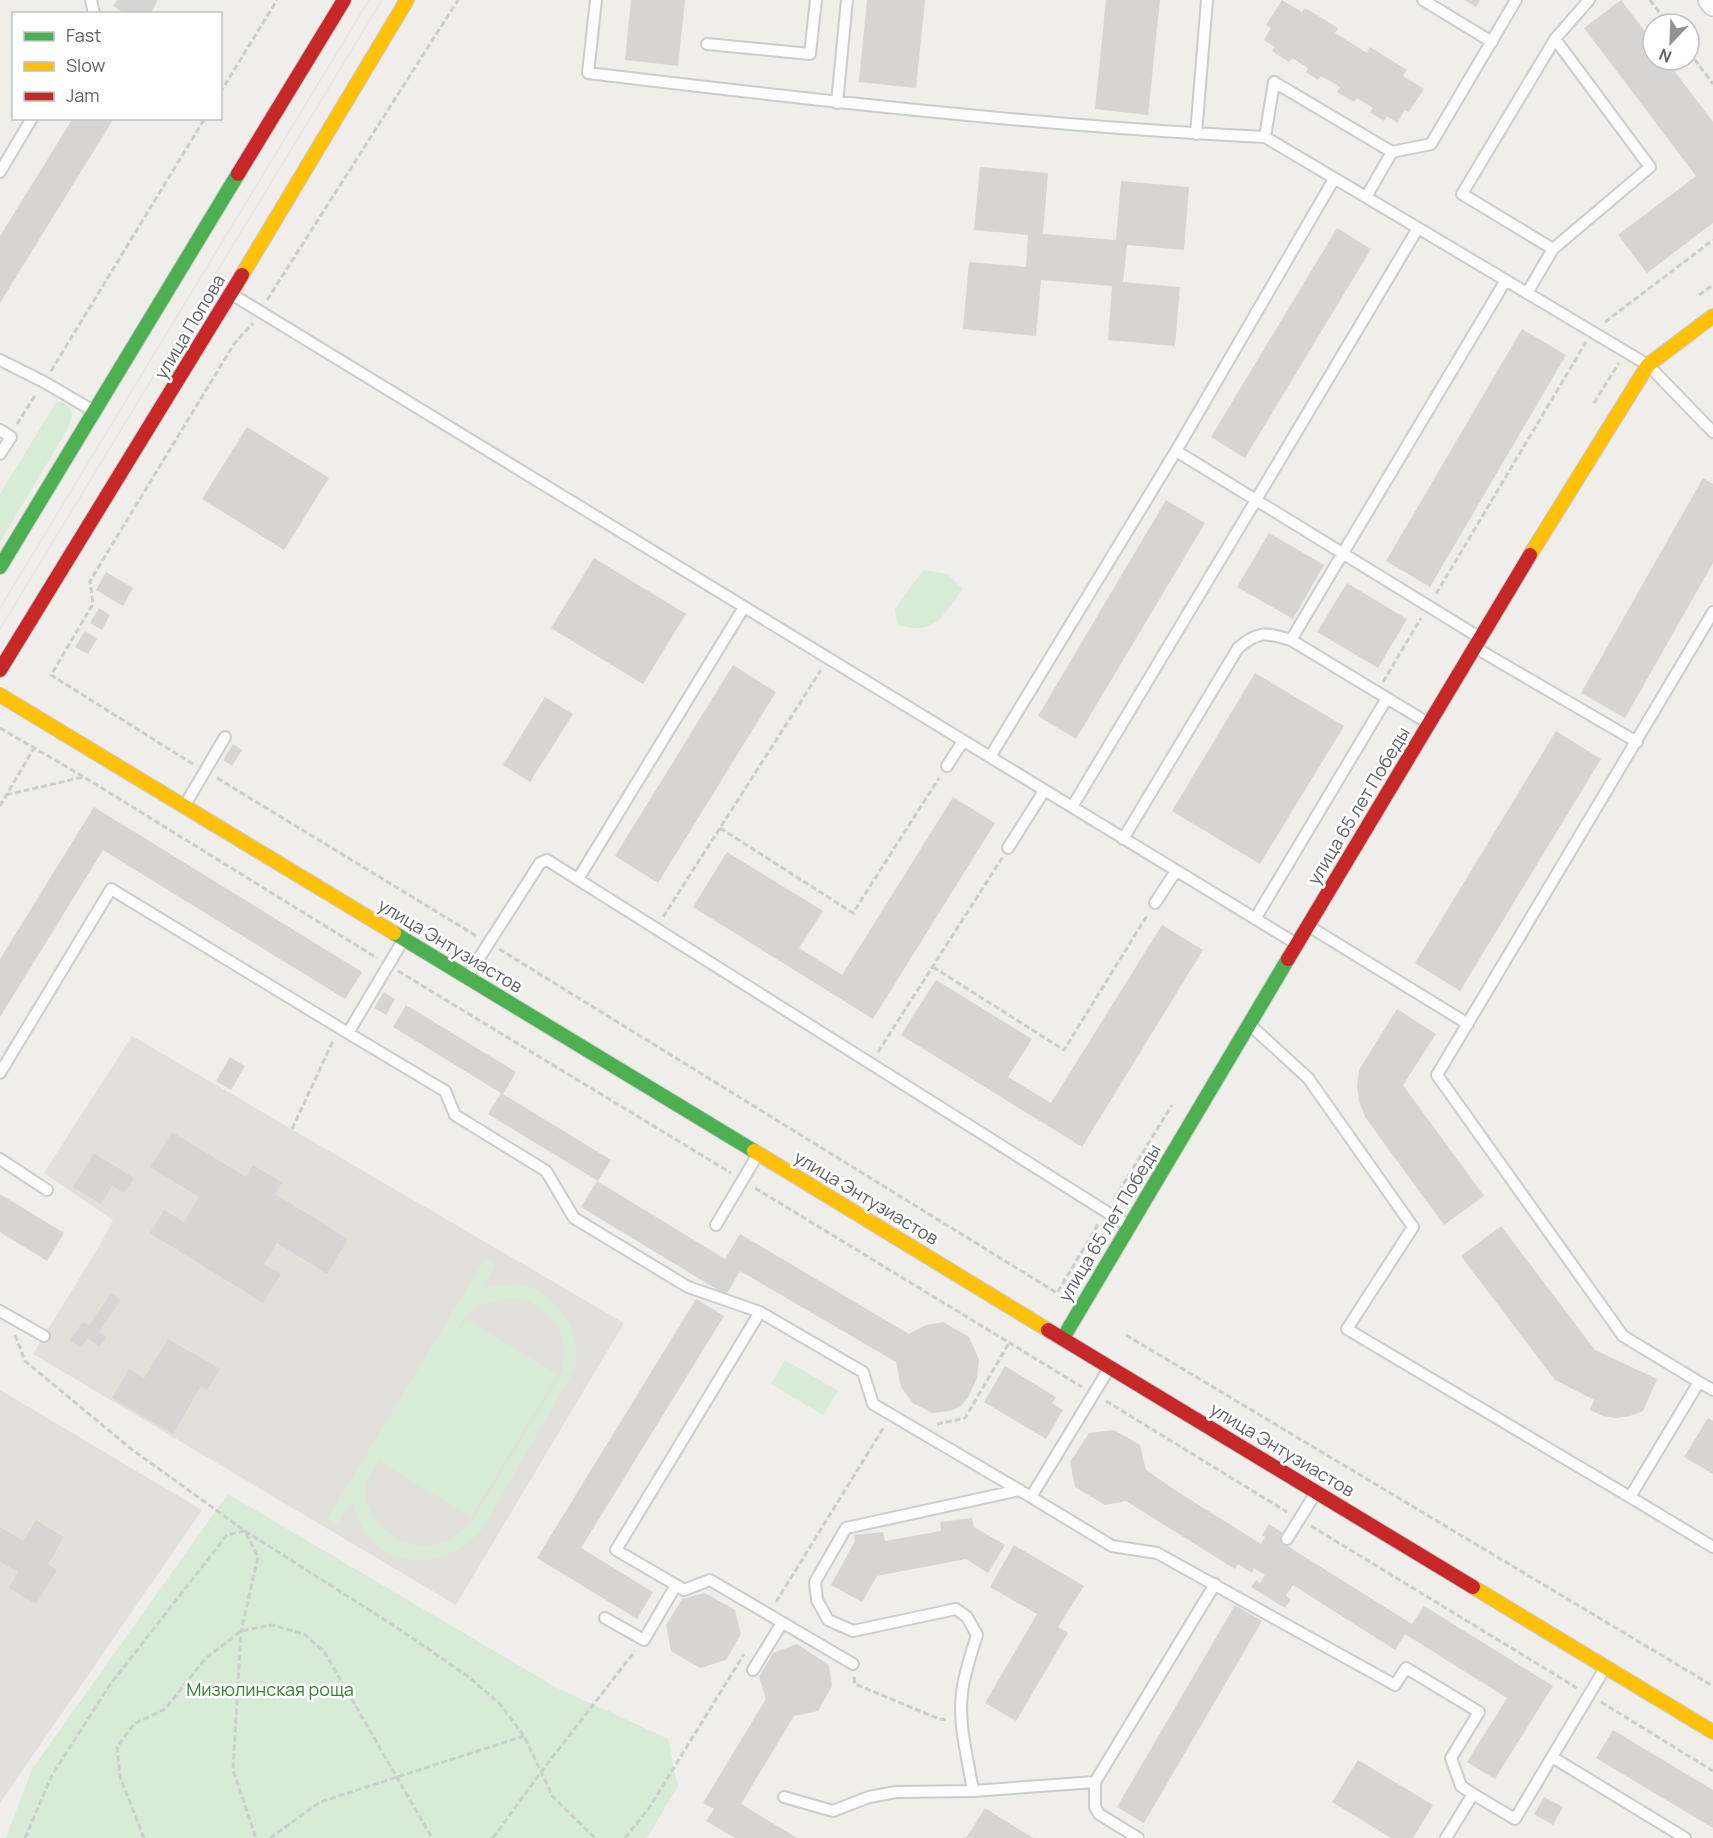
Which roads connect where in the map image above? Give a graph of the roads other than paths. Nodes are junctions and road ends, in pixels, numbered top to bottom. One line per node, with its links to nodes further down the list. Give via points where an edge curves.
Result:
1 (344, 0): 31 (street, улица Попова)
2 (407, 0): 27 (street, улица Попова)
3 (596, 0): 15 (lane, via 588,73)
4 (816, 0): 14 (lane, via 810,54)
5 (847, 0): 15 (lane)
6 (1207, 0): 17 (lane)
7 (1423, 0): 13 (lane)
8 (1516, 0): 13 (lane)
9 (1589, 0): 12 (lane)
10 (1709, 0): 11 (street)
11 (1713, 5)
12 (1556, 39): 24 (lane, via 1650,167); 24 (lane, via 1461,194)
13 (1492, 42): 19 (lane, via 1431,144)
14 (707, 45)
15 (837, 103): 17 (lane)
16 (31, 120): 20 (lane)
17 (1196, 134): 18 (lane)
18 (1265, 137): 19 (lane, via 1274,82); 21 (lane)
19 (1392, 152): 22 (lane)
20 (0, 172)
21 (1335, 179): 22 (lane); 34 (lane)
22 (1366, 197): 23 (lane)
23 (1418, 228): 25 (lane); 36 (lane)
24 (1552, 249): 26 (lane)
25 (1506, 280): 26 (lane); 37 (lane)
26 (1527, 293): 30 (lane)
27 (231, 294): 39 (lane); 43 (street, улица Попова)
28 (1713, 316): 30 (street, улица 65 лет Победы)
29 (0, 360): 31 (lane)
30 (1648, 365): 32 (lane); 42 (street, улица 65 лет Победы)
31 (95, 411): 38 (street, улица Попова)
32 (1713, 432)
33 (5, 433): 35 (lane, via 11,437)
34 (1176, 451): 36 (lane); 50 (lane)
35 (0, 454)
36 (1256, 500): 37 (lane); 54 (lane)
37 (1342, 554): 41 (lane); 42 (lane, via 1428,606)
38 (0, 567)
39 (744, 607): 48 (lane); 58 (lane)
40 (1713, 612): 49 (lane)
41 (1291, 640): 45 (lane); 55 (lane, via 1252,636 1238,648)
42 (1476, 642): 46 (street, улица 65 лет Победы); 49 (lane)
43 (0, 670)
44 (0, 695): 53 (street, улица Энтузиастов)
45 (1382, 695): 46 (lane); 60 (lane)
46 (1429, 723): 61 (street, улица 65 лет Победы)
47 (225, 737): 53 (lane)
48 (963, 741): 50 (lane); 51 (lane)
49 (1637, 742): 65 (lane)
50 (990, 757): 52 (lane)
51 (947, 766)
52 (1044, 791): 54 (lane); 56 (lane)
53 (185, 806): 62 (street, улица Энтузиастов)
54 (1072, 807): 55 (lane)
55 (1123, 839): 57 (lane)
56 (1008, 848)
57 (1176, 871): 59 (lane); 60 (lane)
58 (578, 879): 64 (lane, via 547,860 540,863); 73 (lane)
59 (1155, 903)
60 (1255, 918): 63 (lane)
61 (1309, 926): 63 (street, улица 65 лет Победы); 65 (lane)
62 (404, 939): 64 (street, улица Энтузиастов); 67 (lane)
63 (1298, 945): 66 (street, улица 65 лет Победы)
64 (467, 977): 69 (street, улица Энтузиастов)
65 (1468, 1024): 79 (lane, via 1437,1075 1623,1336)
66 (1250, 1025): 73 (street, улица 65 лет Победы); 84 (lane, via 1308,1078 1413,1227 1347,1329)
67 (343, 1030): 68 (lane, via 111,889); 74 (lane, via 445,1091 455,1115 546,1171 574,1218 688,1287)
68 (0, 1073)
69 (758, 1154): 72 (lane); 77 (street, улица Энтузиастов)
70 (0, 1159): 71 (lane)
71 (47, 1190)
72 (716, 1225)
73 (1129, 1226): 77 (street, улица 65 лет Победы)
74 (760, 1312): 81 (lane, via 863,1372 873,1404); 88 (lane, via 616,1550)
75 (3, 1313): 76 (lane)
76 (44, 1336)
77 (1063, 1338): 78 (street, улица Энтузиастов)
78 (1110, 1367): 82 (street, улица Энтузиастов); 83 (lane)
79 (1699, 1382): 80 (lane); 84 (lane)
80 (1713, 1390)
81 (1020, 1490): 83 (lane); 97 (lane, via 846,1528 815,1582 817,1600 828,1620 853,1631 956,1609 967,1617 977,1635 962,1694 962,1722)
82 (1316, 1492): 85 (lane); 92 (street, улица Энтузиастов)
83 (1032, 1497): 87 (lane, via 1112,1546 1157,1553)
84 (1630, 1497): 86 (lane)
85 (1287, 1539)
86 (1713, 1547)
87 (1215, 1584): 96 (lane); 98 (lane, via 1395,1685 1406,1668 1479,1712 1451,1758 1461,1786)
88 (676, 1585): 89 (lane, via 644,1640); 90 (lane, via 684,1590 710,1580)
89 (604, 1618)
90 (782, 1623): 91 (lane); 93 (lane)
91 (853, 1665)
92 (1605, 1667): 94 (street, улица Энтузиастов); 95 (lane)
93 (753, 1670)
94 (1713, 1732)
95 (1552, 1757): 98 (lane, via 1515,1819); 102 (lane)
96 (1095, 1782): 97 (lane); 100 (lane, via 1095,1807 1099,1814)
97 (973, 1791): 99 (lane, via 896,1792 869,1797 833,1811)
98 (1473, 1794): 101 (lane)
99 (784, 1797)
100 (1138, 1838)
101 (1446, 1838)
102 (1685, 1838)

